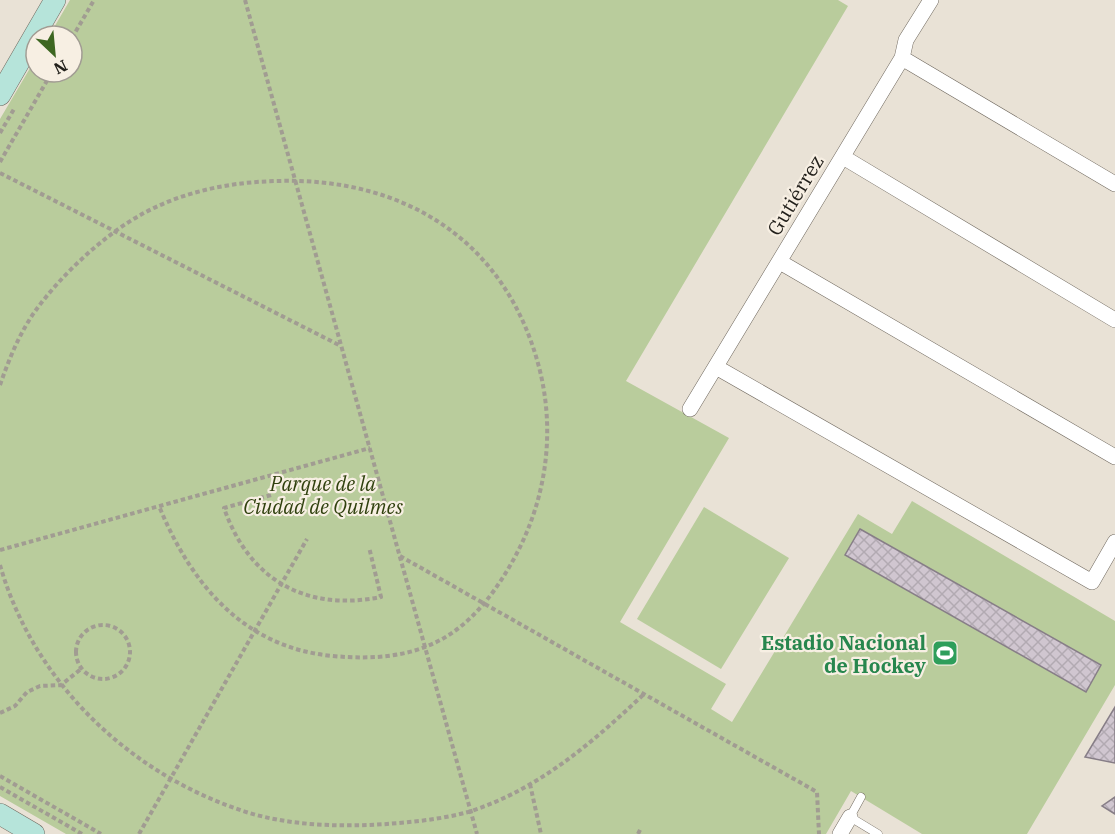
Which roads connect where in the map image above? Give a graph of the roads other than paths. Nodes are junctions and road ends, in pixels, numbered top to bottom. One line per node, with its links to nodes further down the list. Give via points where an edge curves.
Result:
1 (55, 0): 4 (main road)
2 (931, 0): 3 (street, Gutiérrez, via 906,40)
3 (902, 58): 5 (street, Gutiérrez); 6 (street)
4 (0, 94)
5 (843, 157): 7 (street, Gutiérrez); 8 (street)
6 (1115, 184)
7 (780, 261): 9 (street, Gutiérrez); 11 (street)
8 (1115, 320)
9 (716, 367): 10 (street, Gutiérrez); 12 (street, via 1092,582)
10 (690, 409)
11 (1115, 457)
12 (1115, 542)
13 (861, 797): 15 (lane)
14 (0, 814): 16 (main road)
15 (850, 817): 17 (street); 18 (lane)
16 (34, 834)
17 (840, 834)
18 (878, 834)

